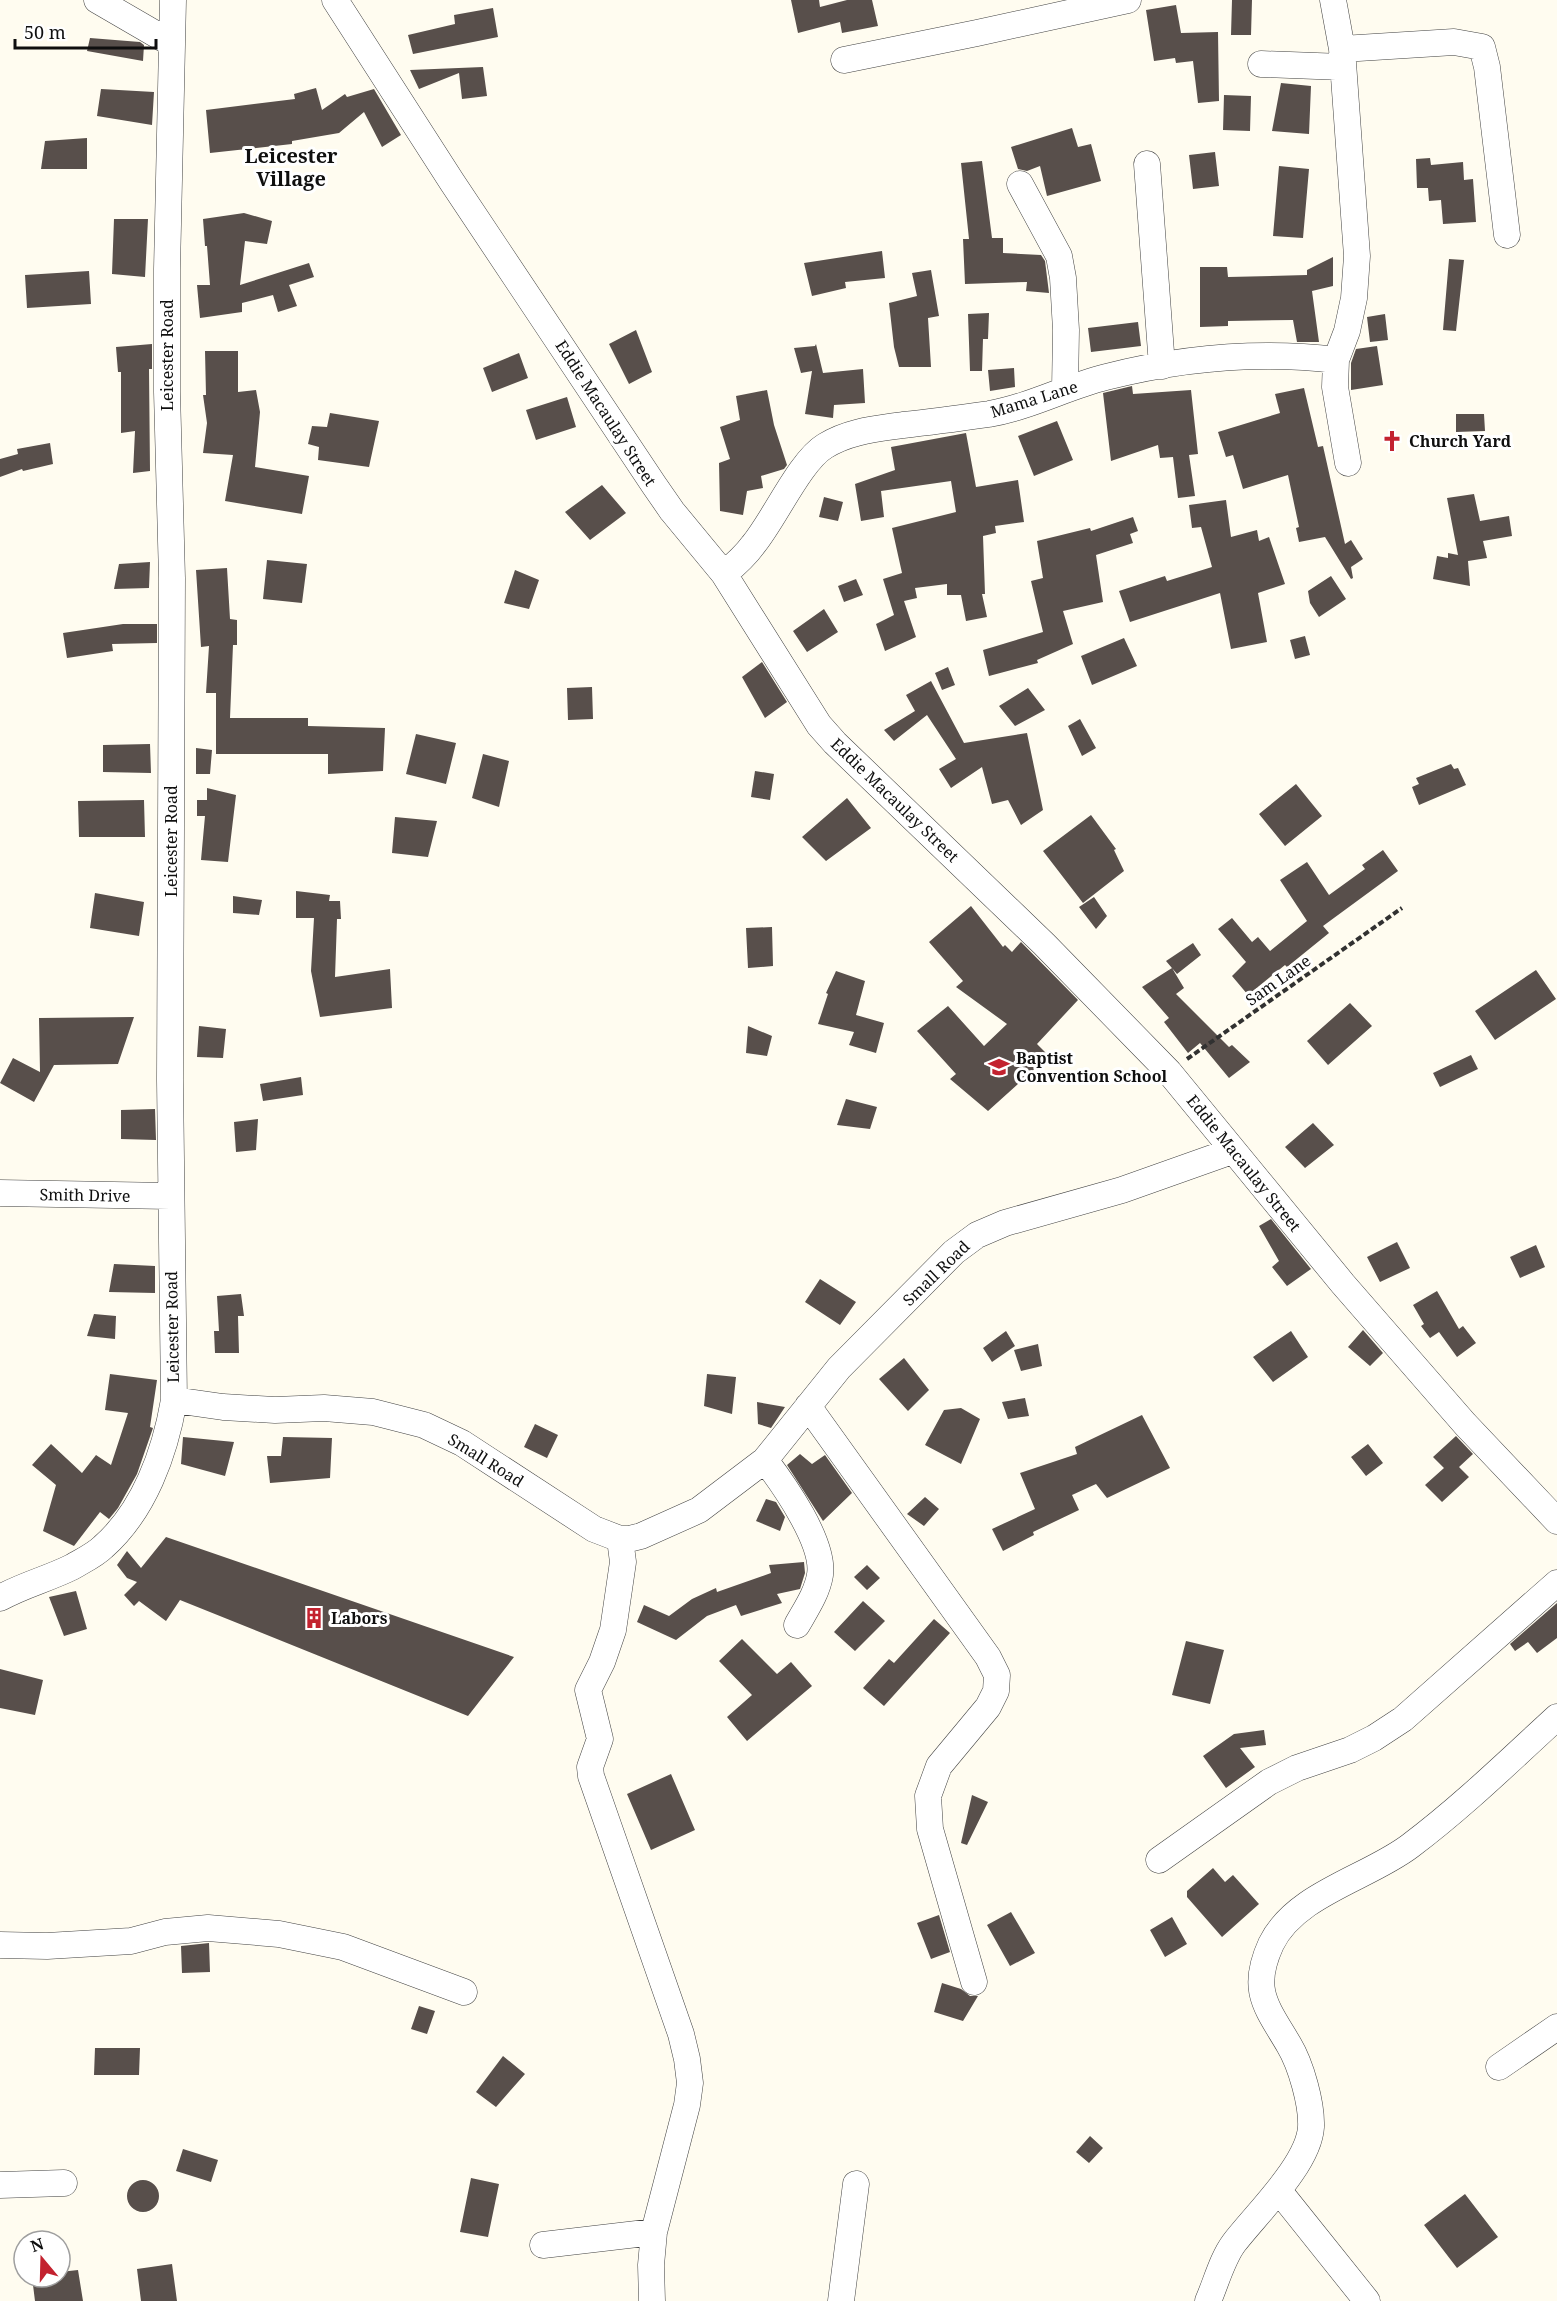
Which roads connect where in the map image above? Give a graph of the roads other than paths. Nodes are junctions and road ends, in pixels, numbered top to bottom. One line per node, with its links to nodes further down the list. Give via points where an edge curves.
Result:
1 (97, 0): 6 (street)
2 (173, 0): 6 (street, Leicester Road)
3 (335, 0): 17 (street, Eddie Macaulay Street, via 654,485)
4 (1128, 0): 8 (street)
5 (1333, 0): 7 (street)
6 (171, 43): 20 (street, Leicester Road, via 167,269 172,658)
7 (1342, 58): 9 (street); 12 (street, via 1454,42 1482,47); 13 (street, via 1357,256 1354,298)
8 (844, 60)
9 (1261, 64)
10 (1147, 164): 14 (street)
11 (1020, 184): 15 (street, via 1059,256 1066,330)
12 (1507, 235)
13 (1336, 360): 14 (street, Mama Lane, via 1257,355); 16 (street, via 1335,387)
14 (1162, 366): 15 (street, Mama Lane)
15 (1065, 389): 17 (street, Mama Lane, via 992,414 840,437 822,447 809,461 754,544)
16 (1348, 463)
17 (724, 574): 18 (street, Eddie Macaulay Street, via 819,725 1169,1072)
18 (1232, 1151): 22 (street, Small Road, via 977,1235 954,1252 839,1368); 24 (street, Eddie Macaulay Street, via 1450,1406)
19 (0, 1193): 20 (street, Smith Drive)
20 (170, 1196): 21 (street, Leicester Road)
21 (174, 1400): 25 (street, Small Road, via 264,1410 324,1408 373,1412 424,1425 462,1443 594,1529); 27 (street, Leicester Road, via 162,1456 120,1531 102,1549 73,1566)
22 (808, 1406): 23 (street, Small Road); 32 (street, via 997,1675 996,1691 988,1707 939,1766 928,1796 930,1828)
23 (765, 1460): 25 (street, Small Road, via 699,1510 641,1536); 28 (street, via 797,1506 821,1572)
24 (1557, 1521)
25 (620, 1539): 40 (street, via 623,1562 613,1630 588,1690 600,1739 591,1776 681,2034 690,2083)
26 (1557, 1583): 30 (street, via 1403,1719 1350,1750 1269,1782)
27 (0, 1598)
28 (797, 1625)
29 (1557, 1718): 39 (street, via 1407,1848 1297,1911 1272,1944 1261,1984 1266,2007 1290,2046 1303,2080 1311,2129 1304,2150)
30 (1159, 1860)
31 (0, 1945): 33 (street, via 131,1941 165,1932 208,1928 279,1934 342,1947)
32 (974, 1982)
33 (464, 1992)
34 (1557, 2027): 35 (street)
35 (1499, 2067)
36 (64, 2182): 38 (street)
37 (856, 2184): 43 (street)
38 (0, 2185)
39 (1280, 2191): 44 (street, via 1232,2246); 45 (street)
40 (654, 2232): 41 (street); 42 (street)
41 (543, 2245)
42 (652, 2301)
43 (841, 2301)
44 (1208, 2301)
45 (1367, 2301)

